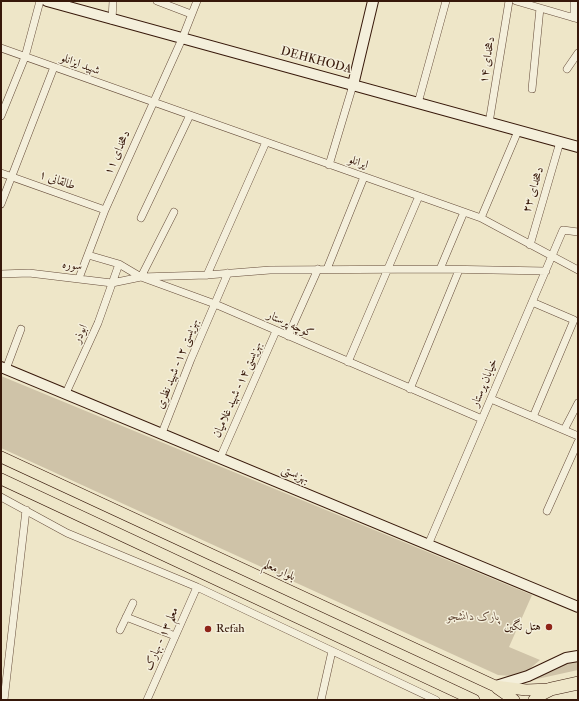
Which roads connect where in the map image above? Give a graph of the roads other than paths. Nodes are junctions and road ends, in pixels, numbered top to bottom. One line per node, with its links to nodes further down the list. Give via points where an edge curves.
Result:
1 (40, 1): 18 (street)
2 (47, 1): 14 (street, DEHKHODA)
3 (113, 1): 14 (street)
4 (157, 1): 12 (street)
5 (197, 1): 12 (street, دهخدای ۱۱)
6 (374, 1): 21 (street)
7 (446, 1): 24 (street)
8 (509, 1): 27 (street, دهخدای ۱۴)
9 (516, 1): 11 (street)
10 (574, 1): 13 (street)
11 (540, 8): 13 (street); 22 (street)
12 (192, 14): 15 (street, دهخدای ۱۱)
13 (576, 18)
14 (112, 20): 15 (street, DEHKHODA)
15 (182, 39): 21 (street, DEHKHODA); 23 (street, دهخدای ۱۱)
16 (1, 48): 18 (street, شهید ایزانلو)
17 (578, 53): 20 (street)
18 (25, 57): 19 (street, شهید ایزانلو); 26 (street)
19 (54, 67): 23 (street, شهید ایزانلو); 34 (street)
20 (567, 69)
21 (353, 85): 24 (street, DEHKHODA); 32 (street)
22 (532, 89)
23 (153, 102): 25 (street, ایرانلو); 38 (street, دهخدای ۱۱)
24 (418, 103): 27 (street, DEHKHODA)
25 (190, 115): 29 (street, ایرانلو); 41 (street)
26 (1, 116)
27 (489, 123): 28 (street, DEHKHODA)
28 (518, 130): 30 (street, DEHKHODA); 42 (street)
29 (266, 142): 32 (street, ایرانلو); 57 (street)
30 (560, 142): 31 (street, DEHKHODA); 44 (street, دهخدای ۲۳)
31 (578, 147)
32 (329, 165): 35 (street, ایرانلو)
33 (1, 173): 34 (street, طالقانی ۱)
34 (11, 176): 37 (street); 38 (street, طالقانی ۱)
35 (364, 177): 36 (street, ایرانلو); 49 (street)
36 (419, 196): 40 (street, ایرانلو); 50 (street)
37 (1, 204)
38 (105, 210): 45 (street, دهخدای ۱۱)
39 (174, 212): 58 (street)
40 (464, 212): 42 (street, ایرانلو); 51 (street)
41 (141, 218)
42 (481, 218): 44 (street, ایرانلو)
43 (578, 232): 46 (street, خیابان پرستار, via 563,230)
44 (530, 245): 46 (street, ایرانلو)
45 (88, 255): 47 (street, کوچه پرستار); 59 (street, دهخدای ۱۱)
46 (552, 257): 53 (street); 54 (street, خیابان پرستار)
47 (119, 264): 58 (street, کوچه پرستار); 60 (street, ابوذر)
48 (318, 269): 49 (street, سوره); 55 (street, سوره); 65 (street)
49 (327, 269): 50 (street, سوره)
50 (387, 269): 51 (street, سوره); 66 (street)
51 (440, 269): 52 (street, سوره)
52 (459, 270): 54 (street, سوره); 68 (street)
53 (578, 270)
54 (546, 271): 61 (street, خیابان پرستار)
55 (228, 273): 57 (street, سوره); 62 (street, بهزیستی ۱۲- شهید نظری)
56 (1, 274): 59 (street, سوره, via 30,273)
57 (207, 275): 58 (street, سوره)
58 (141, 277): 60 (street, سوره); 62 (street, کوچه پرستار)
59 (79, 278): 60 (street, سوره)
60 (112, 283): 69 (street, ابوذر, via 98,323)
61 (532, 302): 70 (street, خیابان پرستار); 72 (street, via 574,320)
62 (215, 304): 64 (street, کوچه پرستار); 75 (street, بهزیستی ۱۲- شهید نظری)
63 (21, 330): 67 (street)
64 (276, 331): 65 (street, کوچه پرستار); 79 (street, بهزیستی ۱۴- شهید غلامیان)
65 (288, 336): 66 (street, کوچه پرستار)
66 (348, 362): 68 (street, کوچه پرستار)
67 (3, 368): 69 (street, بهزیستی)
68 (410, 389): 73 (street, کوچه پرستار)
69 (66, 394): 75 (street, بهزیستی)
70 (491, 398): 72 (street); 73 (street, خیابان پرستار)
71 (578, 403): 74 (street)
72 (533, 417): 74 (street)
73 (482, 419): 84 (street, خیابان پرستار)
74 (564, 430): 76 (street)
75 (162, 433): 79 (street, بهزیستی)
76 (578, 436)
77 (578, 442): 83 (street)
78 (1, 457): 94 (main road, بلوار معلم)
79 (220, 458): 84 (street, بهزیستی)
80 (1, 479): 101 (main road)
81 (1, 497): 82 (street)
82 (26, 510): 85 (street, via 67,533); 95 (street)
83 (546, 511)
84 (428, 546): 87 (street, بهزیستی)
85 (197, 587): 90 (street, معلم ۱۳ - بهارک); 91 (street)
86 (133, 603): 88 (street)
87 (578, 607)
88 (126, 617): 89 (street); 90 (street)
89 (120, 630)
90 (176, 636): 98 (street, معلم ۱۳ - بهارک)
91 (332, 651): 99 (street); 100 (street)
92 (578, 656): 94 (street, via 566,658 528,676)
93 (578, 683): 96 (highway)
94 (495, 686): 96 (main road, بلوار معلم, via 526,690); 102 (main road)
95 (3, 687): 97 (street)
96 (551, 689): 103 (highway)
97 (4, 700)
98 (147, 700)
99 (321, 700)
100 (436, 700)
101 (474, 700)
102 (514, 700)
103 (534, 700)

